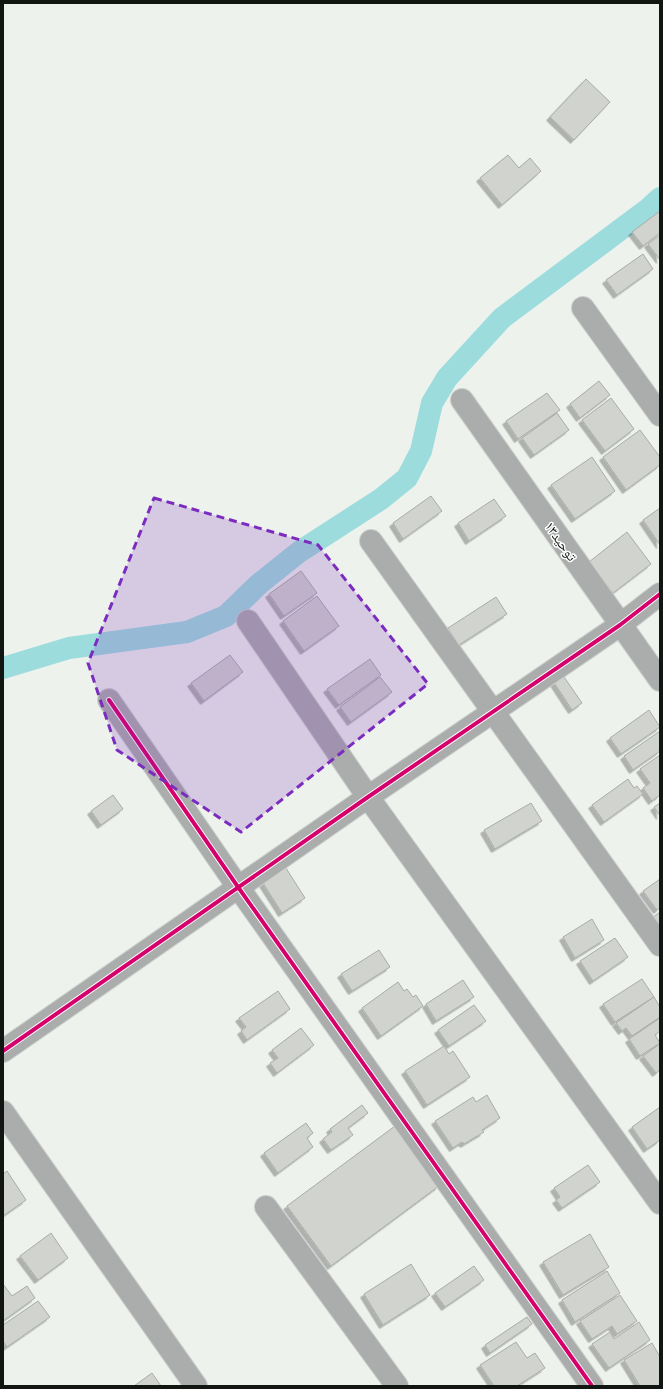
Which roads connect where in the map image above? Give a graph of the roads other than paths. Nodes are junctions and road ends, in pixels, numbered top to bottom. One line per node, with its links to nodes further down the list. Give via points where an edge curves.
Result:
1 (583, 308): 3 (street)
2 (462, 400): 7 (street, توحید۱۳)
3 (660, 415)
4 (371, 541): 10 (street)
5 (660, 594): 7 (street)
6 (248, 621): 11 (street)
7 (620, 625): 8 (street, توحید۱۳); 10 (street)
8 (660, 680)
9 (109, 700): 12 (street)
10 (492, 711): 11 (street); 13 (street)
11 (368, 797): 12 (street); 16 (street)
12 (238, 887): 14 (street); 20 (street)
13 (660, 945)
14 (3, 1051)
15 (3, 1112): 18 (street)
16 (660, 1203)
17 (266, 1206): 19 (street)
18 (196, 1386)
19 (397, 1386)
20 (592, 1386)

